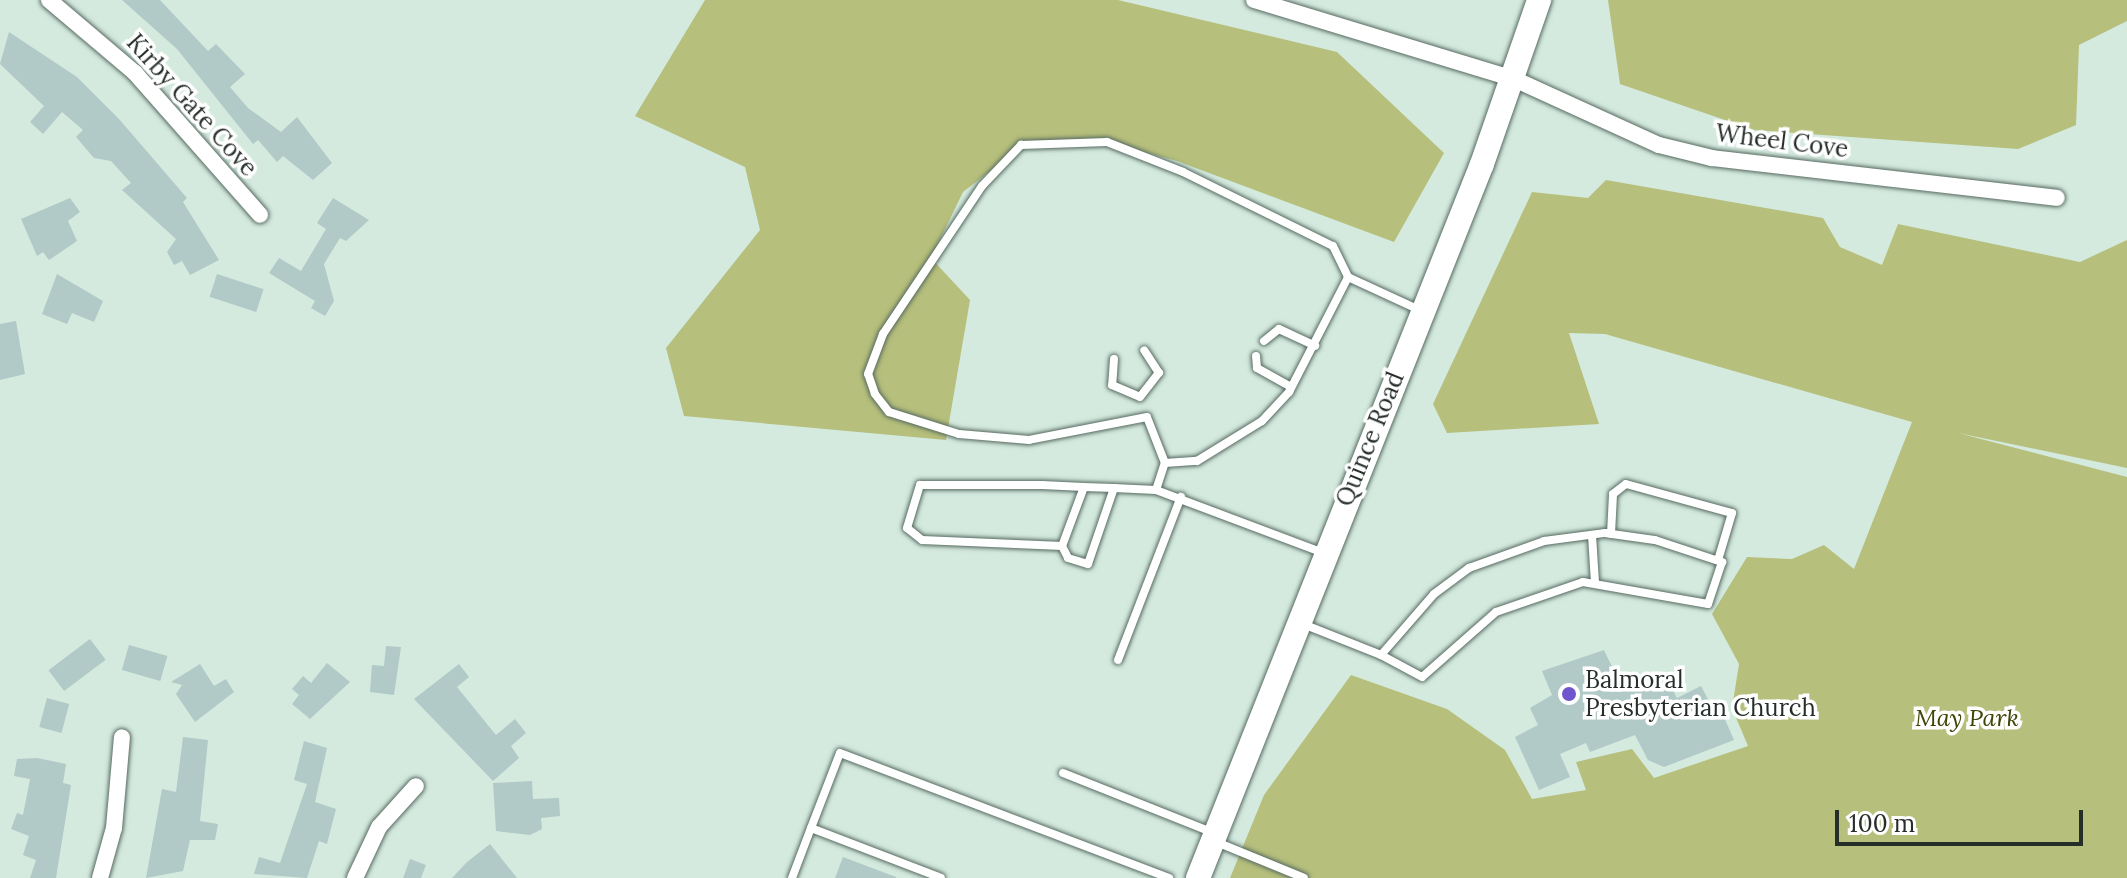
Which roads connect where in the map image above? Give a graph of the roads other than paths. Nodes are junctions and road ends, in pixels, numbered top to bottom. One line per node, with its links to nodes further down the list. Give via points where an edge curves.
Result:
1 (49, 0): 6 (street, Kirby Gate Cove, via 135,73)
2 (1254, 0): 4 (street, Wheel Cove)
3 (1539, 0): 4 (main road, Quince Road)
4 (1514, 79): 5 (street, Wheel Cove, via 1659,145 1712,158); 8 (main road, Quince Road)
5 (2057, 198)
6 (260, 215)
7 (1348, 277): 8 (lane); 10 (lane); 16 (lane, via 1333,246 1183,172 1107,142 1021,145 982,186 883,334 868,374 875,394 889,412 959,434 1029,440)
8 (1422, 312): 25 (main road, Quince Road)
9 (1264, 341): 10 (lane, via 1279,329)
10 (1315, 346): 14 (lane)
11 (1144, 350): 15 (lane, via 1159,373)
12 (1256, 356): 14 (lane, via 1257,368)
13 (1114, 359): 15 (lane, via 1112,385)
14 (1291, 387): 17 (lane, via 1228,447 1197,461)
15 (1140, 397): 16 (lane)
16 (1147, 417): 17 (lane)
17 (1165, 463): 20 (lane)
18 (1084, 487): 19 (lane); 24 (lane); 24 (lane, via 920,485 907,528 922,540)
19 (1114, 488): 20 (lane); 24 (lane, via 1088,564 1068,558)
20 (1156, 490): 21 (lane)
21 (1181, 497): 25 (lane); 30 (lane)
22 (1611, 534): 23 (lane); 26 (lane); 26 (lane, via 1613,494 1626,484 1732,513)
23 (1592, 535): 27 (lane); 29 (lane, via 1544,541 1469,568 1434,594)
24 (1062, 546)
25 (1325, 553): 28 (main road, Quince Road)
26 (1719, 557): 27 (lane, via 1708,604 1699,606)
27 (1595, 583): 29 (lane, via 1545,591 1496,612 1422,677)
28 (1298, 622): 29 (lane); 35 (main road, Quince Road)
29 (1381, 655)
30 (1118, 660)
31 (122, 737): 36 (street, via 114,828)
32 (1063, 773): 35 (lane)
33 (416, 786): 37 (street, via 379,827)
34 (811, 828): 38 (lane); 39 (lane); 40 (lane, via 840,753)
35 (1214, 837): 41 (main road, Quince Road); 42 (lane)
36 (100, 878)
37 (355, 878)
38 (792, 878)
39 (941, 878)
40 (1169, 878)
41 (1198, 878)
42 (1304, 878)

